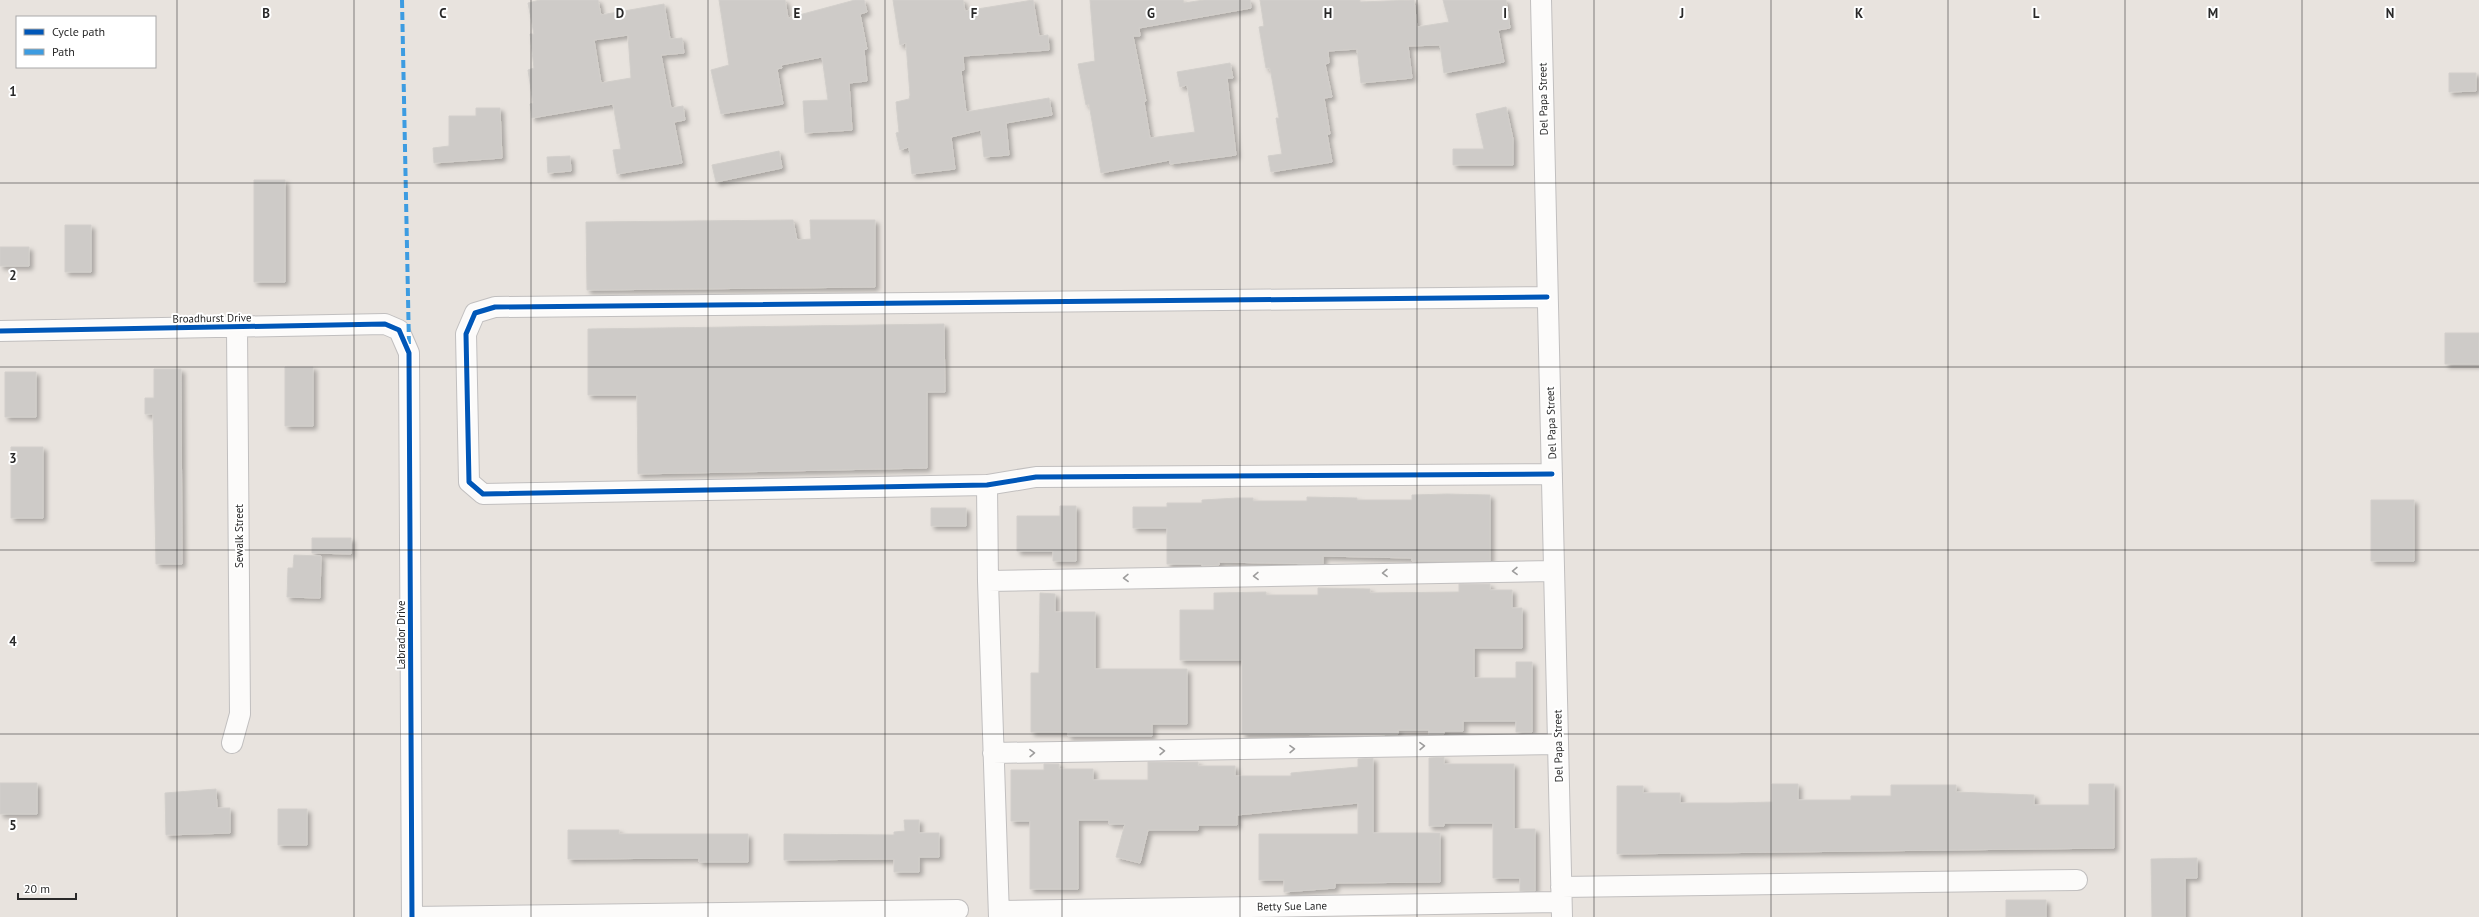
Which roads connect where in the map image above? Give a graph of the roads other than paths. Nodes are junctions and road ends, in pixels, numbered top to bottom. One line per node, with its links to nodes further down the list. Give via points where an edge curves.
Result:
1 (1541, 0): 2 (street, Del Papa Street)
2 (1547, 297): 6 (street, Del Papa Street); 7 (street, via 495,307 475,313 466,334 469,482 483,494)
3 (237, 328): 4 (street, Broadhurst Drive); 5 (street, Broadhurst Drive, via 384,324 399,330); 10 (street, Sewalk Street, via 240,714)
4 (0, 331)
5 (409, 353): 17 (street, Labrador Drive)
6 (1552, 474): 7 (street, via 1036,477); 8 (street, Del Papa Street)
7 (987, 485): 9 (street)
8 (1554, 570): 9 (street, one-way to 9); 11 (street, Del Papa Street)
9 (988, 581): 12 (street)
10 (232, 743)
11 (1558, 744): 12 (street, one-way to 11); 14 (street, Del Papa Street)
12 (993, 753): 16 (street)
13 (2077, 880): 14 (street, Betty Sue Lane)
14 (1561, 902): 16 (street, Betty Sue Lane)
15 (958, 910): 17 (street)
16 (999, 914)
17 (412, 917)

